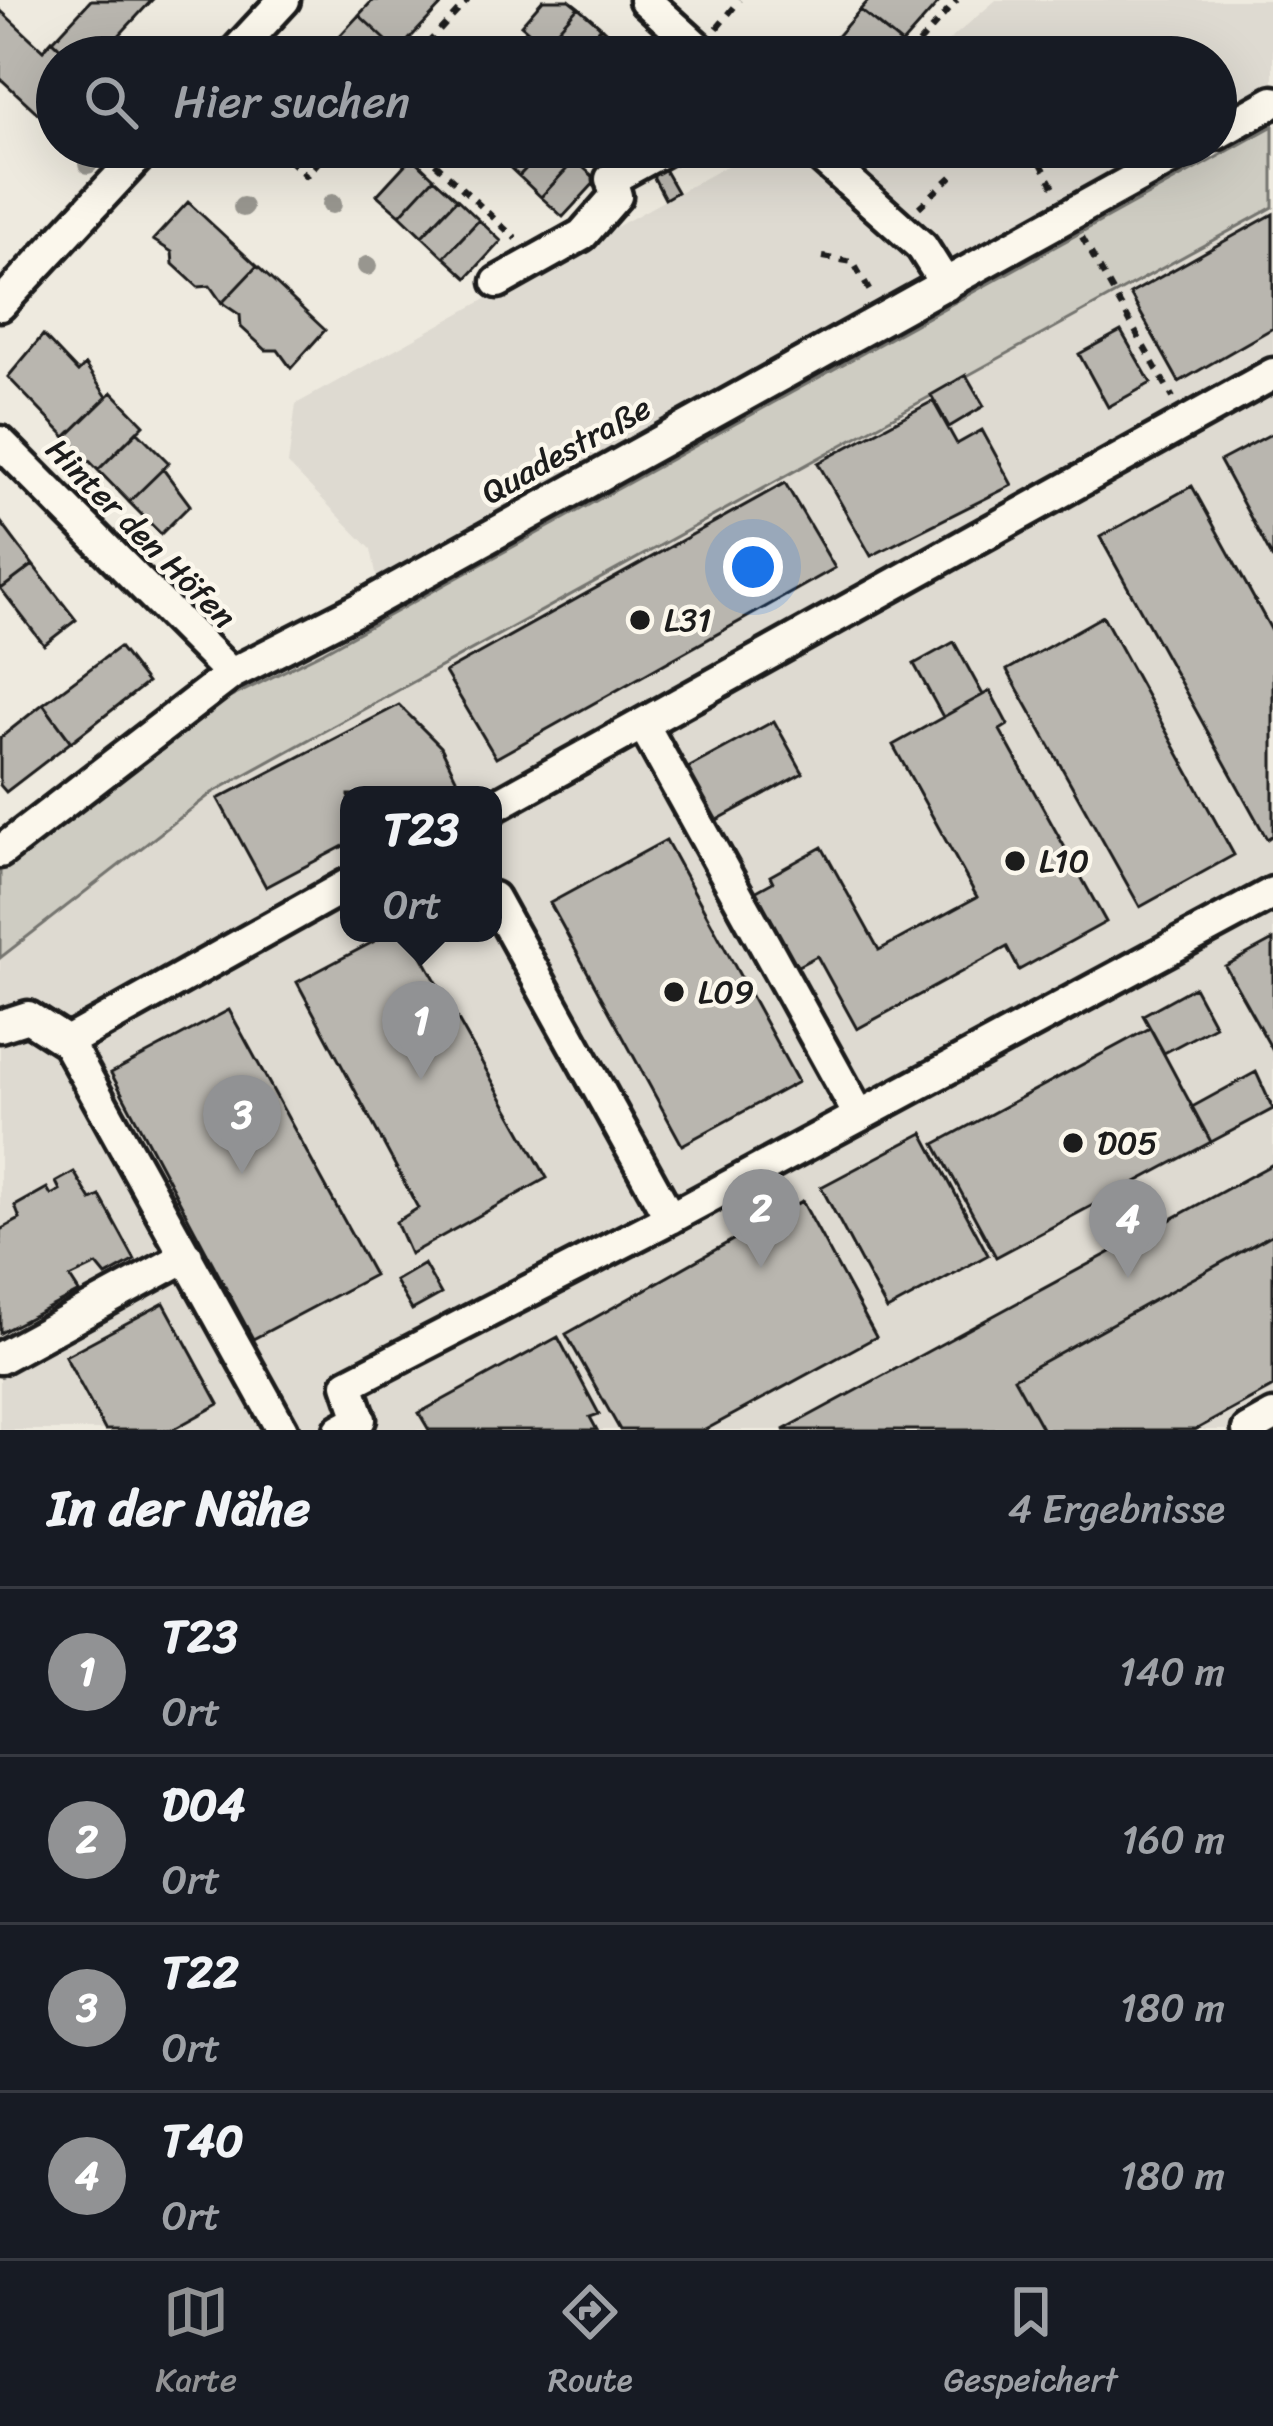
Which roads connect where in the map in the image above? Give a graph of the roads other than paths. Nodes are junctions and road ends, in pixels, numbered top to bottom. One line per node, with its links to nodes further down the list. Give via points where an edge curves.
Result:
1 (284, 0): 3 (street)
2 (645, 0): 4 (street)
3 (251, 36)
4 (685, 36)
5 (1273, 102): 6 (street)
6 (1237, 122)
7 (127, 168): 13 (street)
8 (629, 168): 11 (street, via 610,178 616,196 582,235)
9 (834, 168): 12 (street, via 922,247)
10 (1154, 168): 12 (street, Quadestraße)
11 (498, 282)
12 (946, 285): 16 (street, Quadestraße)
13 (0, 305)
14 (1273, 374): 17 (street)
15 (0, 442): 16 (street, Hinter den Höfen)
16 (231, 674): 19 (street, Quadestraße)
17 (644, 726): 18 (street); 25 (street)
18 (502, 802)
19 (0, 852)
20 (340, 889): 24 (street)
21 (1273, 893): 25 (street)
22 (502, 914): 26 (street)
23 (0, 1026): 24 (street, via 28,1017)
24 (67, 1042): 27 (street)
25 (859, 1115): 26 (street)
26 (670, 1218): 30 (street, via 348,1384)
27 (187, 1256): 28 (street); 31 (street)
28 (0, 1358)
29 (1273, 1416): 32 (street)
30 (356, 1426)
31 (282, 1430)
32 (1248, 1430)

